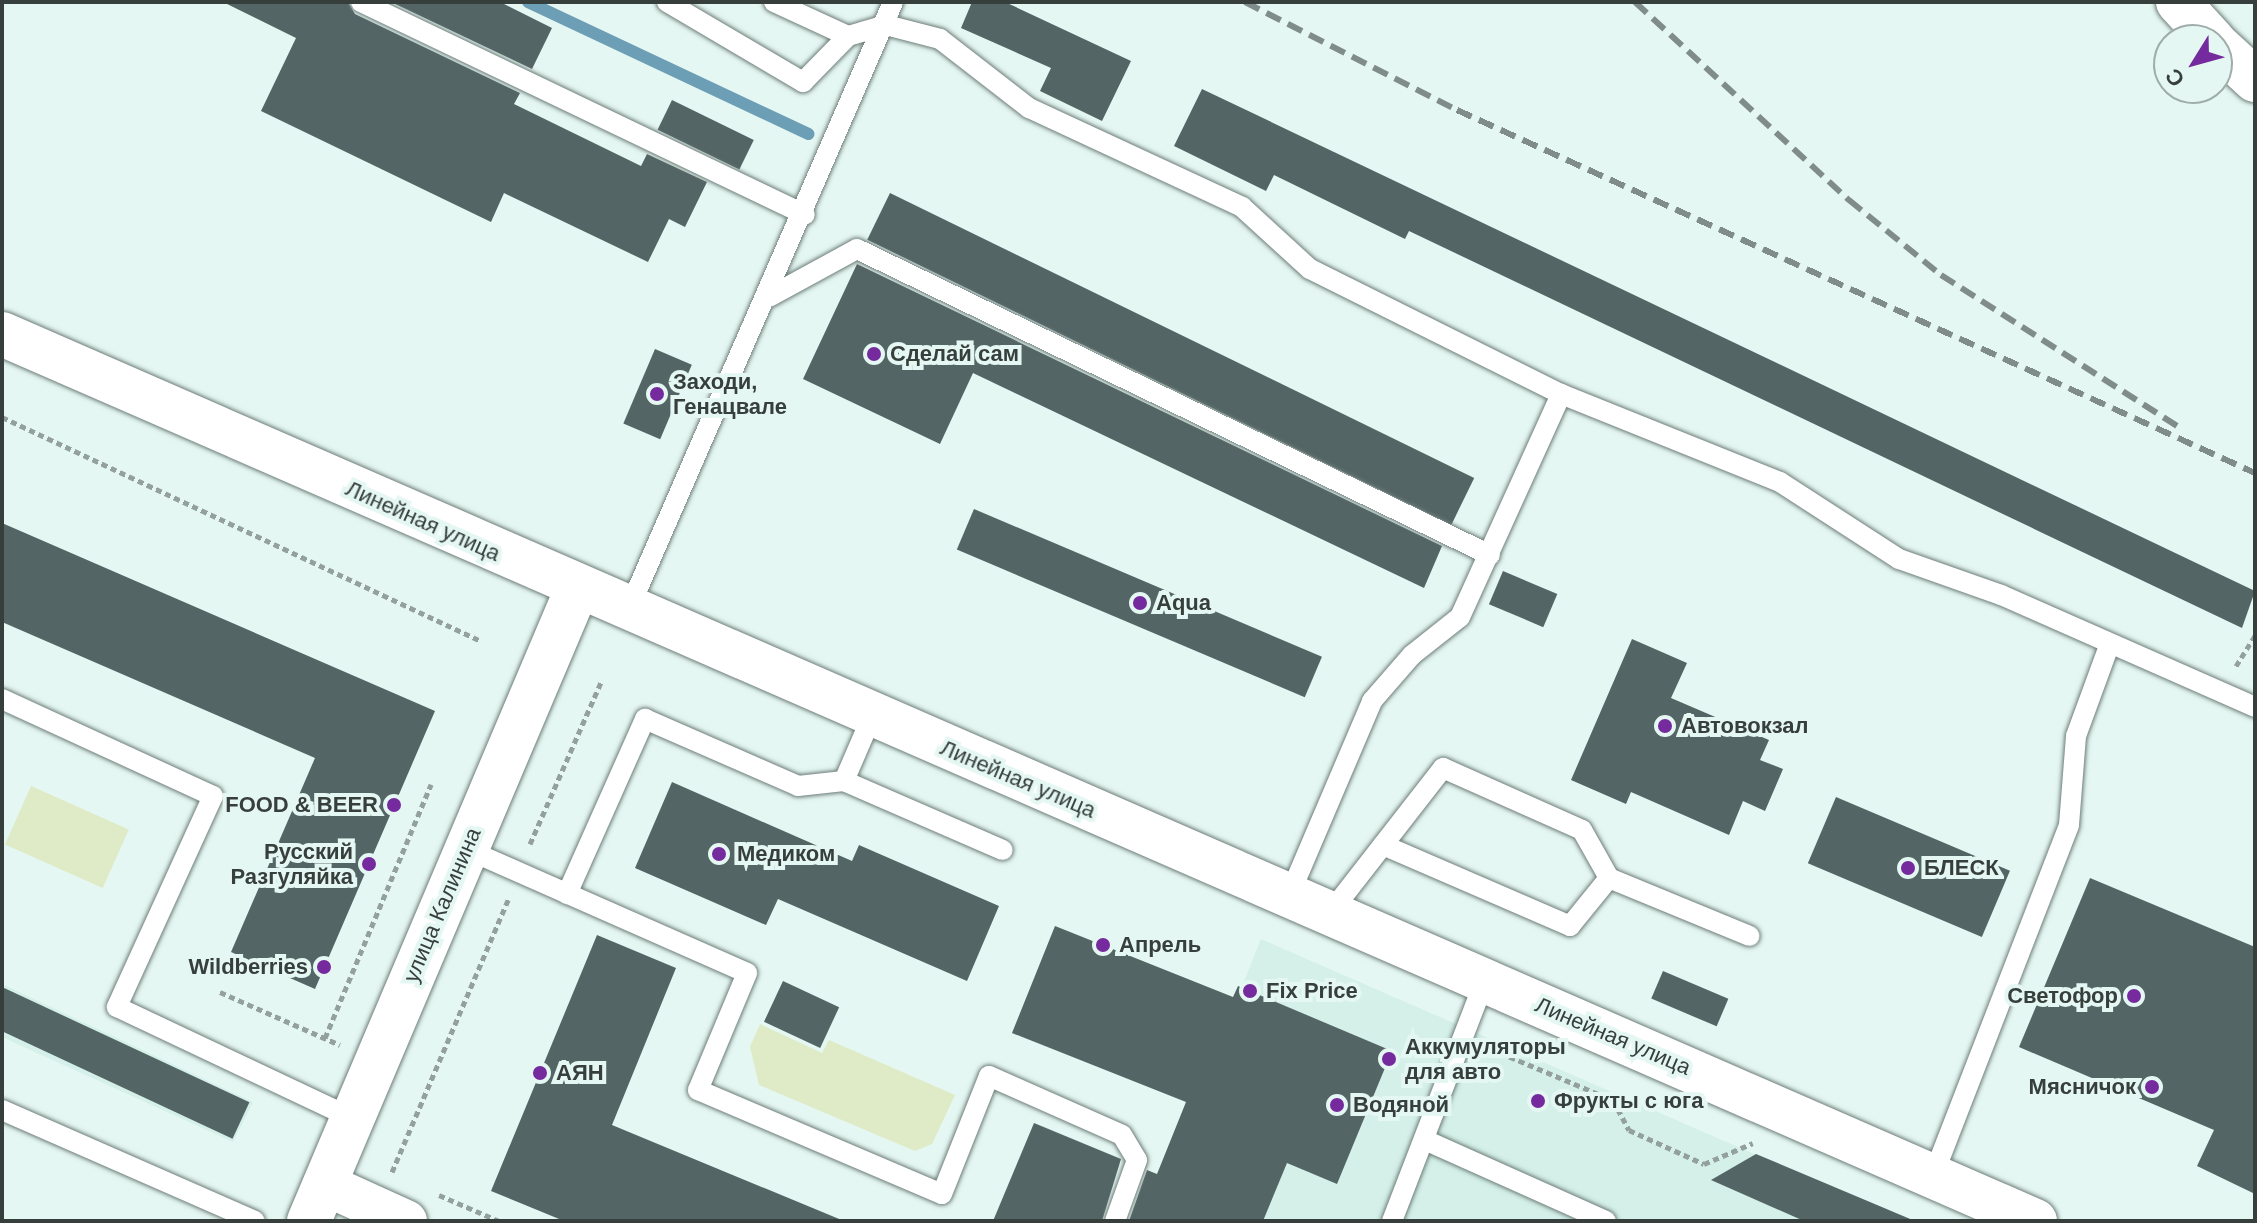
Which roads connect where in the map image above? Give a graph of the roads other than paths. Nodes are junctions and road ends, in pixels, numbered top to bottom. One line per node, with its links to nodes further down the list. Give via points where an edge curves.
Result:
1 (361, 2): 11 (lane)
2 (667, 2): 8 (lane, via 803,82)
3 (774, 2): 8 (lane)
4 (893, 2): 7 (lane)
5 (2178, 2): 6 (main road)
6 (2198, 24)
7 (886, 25): 8 (lane); 11 (lane); 14 (lane, via 940,39 1029,108 1242,207 1310,269)
8 (848, 36)
9 (2233, 60): 10 (main road)
10 (2255, 80)
11 (805, 215): 12 (lane)
12 (769, 297): 15 (lane, via 857,249); 17 (lane)
13 (2, 334): 16 (main road, Линейная улица)
14 (1561, 394): 15 (lane); 18 (lane, via 1780,482 1899,559 2001,595)
15 (1490, 555): 28 (lane, via 1460,617 1412,655 1372,701)
16 (577, 589): 17 (main road, Линейная улица); 24 (main road, улица Калинина)
17 (628, 611): 21 (main road, Линейная улица)
18 (2109, 646): 20 (lane); 35 (lane, via 2076,736 2069,825)
19 (2, 699): 33 (lane, via 213,796 117,1007)
20 (2255, 707)
21 (872, 716): 22 (lane); 28 (main road, Линейная улица)
22 (844, 781): 25 (lane); 27 (lane, via 798,786 645,719)
23 (1383, 845): 26 (lane, via 1570,926); 26 (lane, via 1443,768 1582,830); 29 (lane)
24 (466, 849): 27 (lane); 33 (main road, улица Калинина)
25 (1003, 850)
26 (1609, 878): 30 (lane)
27 (567, 894): 39 (lane, via 747,973 698,1090 942,1194 989,1076 1122,1135 1137,1160)
28 (1289, 896): 29 (main road, Линейная улица)
29 (1330, 913): 31 (main road, Линейная улица)
30 (1750, 936)
31 (1485, 980): 34 (lane); 35 (main road, Линейная улица)
32 (2, 1110): 38 (lane)
33 (352, 1118): 37 (main road, улица Калинина)
34 (1427, 1141): 40 (lane); 41 (lane)
35 (1933, 1176): 42 (main road, Линейная улица)
36 (402, 1195): 37 (street)
37 (316, 1203)
38 (255, 1221)
39 (1115, 1221)
40 (1392, 1221)
41 (1606, 1221)
42 (2035, 1221)

